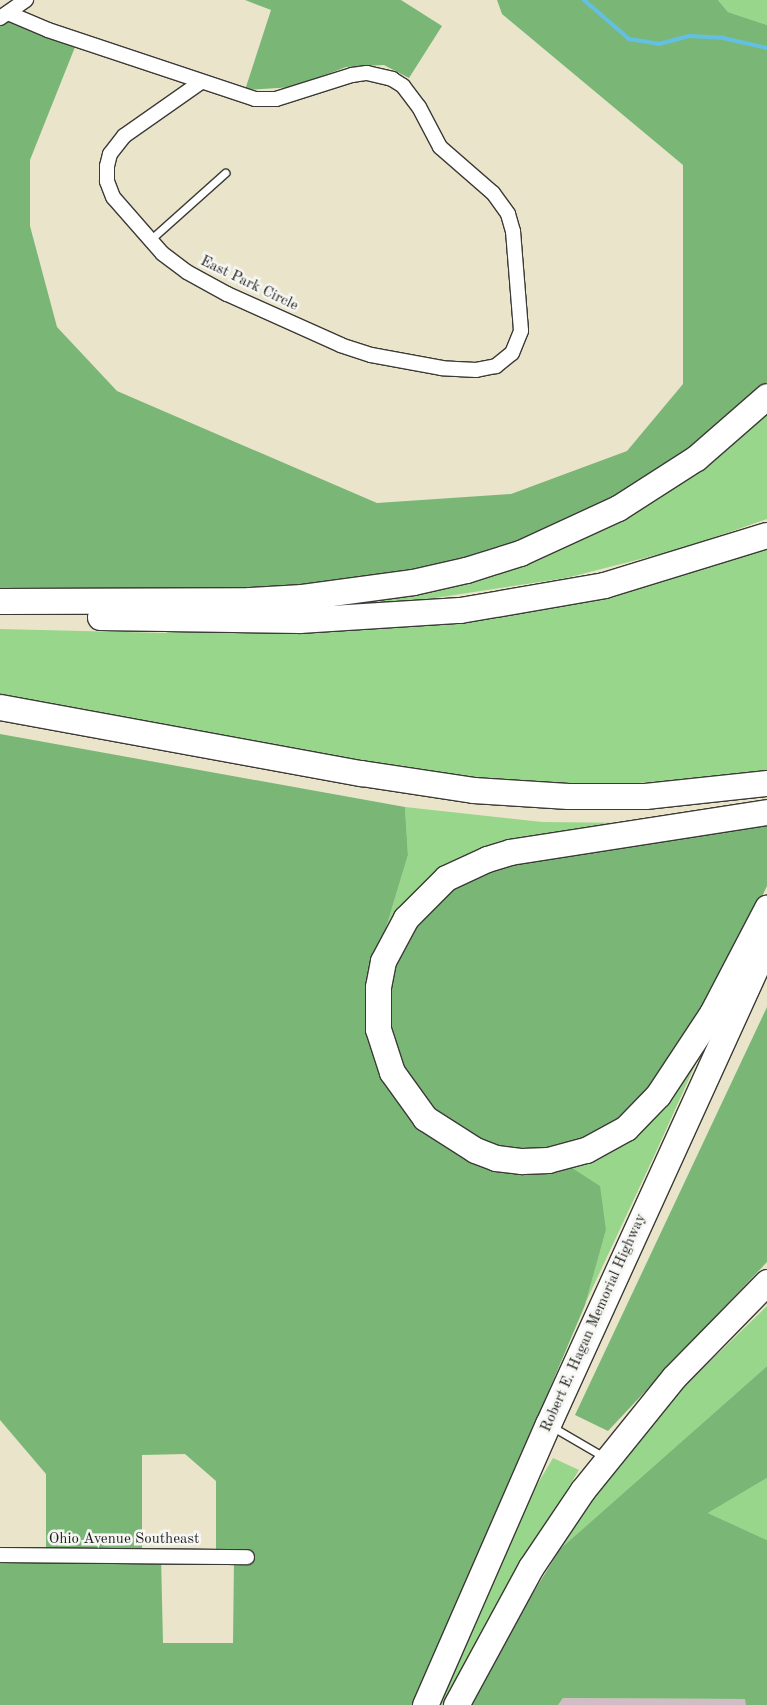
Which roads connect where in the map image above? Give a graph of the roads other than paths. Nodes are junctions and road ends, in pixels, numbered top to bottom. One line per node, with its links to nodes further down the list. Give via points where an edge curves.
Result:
1 (26, 0): 2 (street)
2 (4, 15): 3 (street)
3 (201, 82): 5 (street, East Park Circle, via 137,125 110,154 108,188 119,206); 5 (street, East Park Circle, via 263,100 367,73 392,79 410,93 440,147 502,203 513,231 521,331 518,342 504,361 476,370 418,365 341,345 211,286 187,272)
4 (225, 173): 5 (lane)
5 (149, 240)
6 (767, 396): 8 (highway, via 696,458 625,504 579,528 466,570 413,582 302,597)
7 (767, 535): 9 (highway, via 604,585 460,610 300,620)
8 (0, 601)
9 (0, 615)
10 (0, 707): 12 (highway, via 361,773 473,790 568,796 645,796)
11 (0, 718): 13 (highway, via 390,789 483,802 570,808 612,807)
12 (767, 783)
13 (767, 795)
14 (767, 812): 15 (highway, via 518,850 487,858 446,878 406,918 383,961 378,987 378,1029 392,1072 426,1118 475,1150 522,1161 548,1160 586,1150 626,1128 658,1095 712,1013)
15 (767, 908)
16 (767, 943): 18 (highway, Robert E. Hagan Memorial Highway)
17 (767, 984): 18 (highway, via 657,1212)
18 (616, 1275): 20 (highway, Robert E. Hagan Memorial Highway)
19 (767, 1282): 21 (highway, via 686,1364)
20 (548, 1424): 21 (lane); 24 (highway, Robert E. Hagan Memorial Highway)
21 (606, 1458): 25 (highway, via 531,1567)
22 (0, 1555): 23 (street, Ohio Avenue Southeast)
23 (247, 1557)
24 (425, 1705)
25 (456, 1705)

